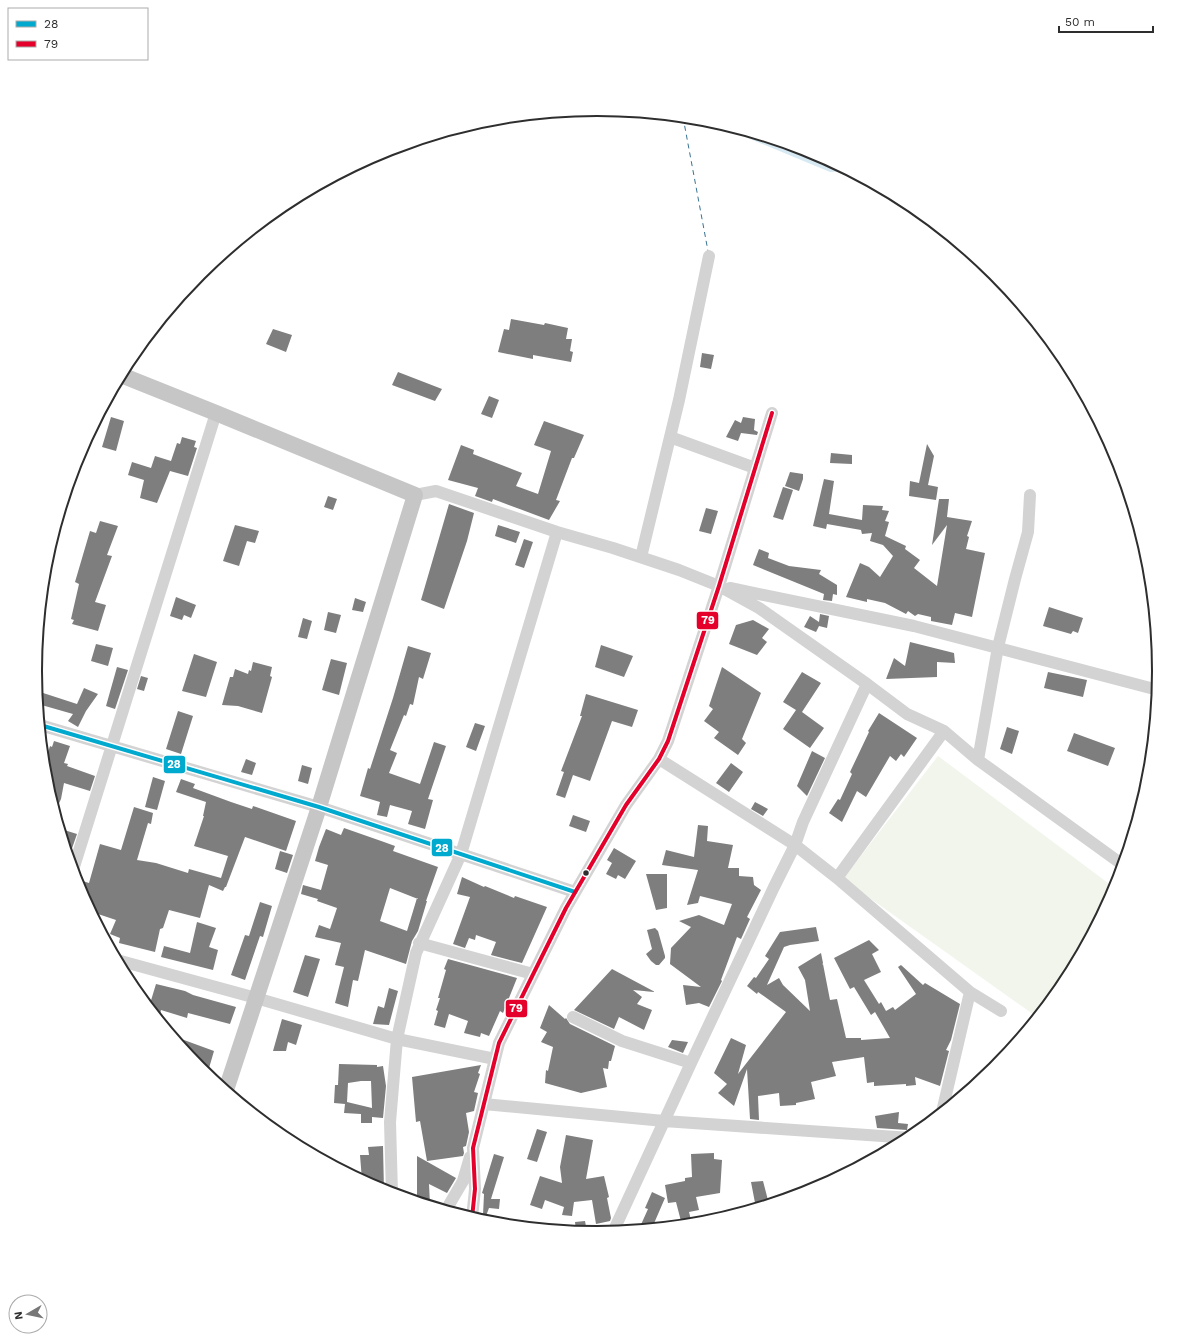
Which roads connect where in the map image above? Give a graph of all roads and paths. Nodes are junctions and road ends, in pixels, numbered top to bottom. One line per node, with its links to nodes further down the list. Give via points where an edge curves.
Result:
1 (709, 256): 5 (street)
2 (126, 377): 3 (main road)
3 (216, 413): 7 (main road); 17 (street)
4 (772, 413): 6 (street)
5 (670, 437): 6 (street); 10 (street)
6 (755, 468): 11 (street)
7 (415, 495): 9 (street, via 436,492); 20 (main road)
8 (1030, 495): 12 (street, via 1028,532)
9 (557, 532): 10 (street); 22 (street)
10 (641, 557): 11 (street)
11 (719, 586): 12 (street, via 914,626); 13 (street, via 759,608); 18 (street, via 668,741)
12 (998, 647): 14 (street); 19 (street)
13 (867, 684): 16 (street, via 907,714); 21 (street, via 803,822)
14 (1153, 689)
15 (45, 727): 17 (street)
16 (944, 731): 19 (street); 25 (street)
17 (111, 746): 20 (street); 23 (street)
18 (659, 759): 21 (street); 26 (street, via 626,805)
19 (978, 760): 24 (street)
20 (319, 807): 22 (street); 31 (main road)
21 (795, 845): 25 (street); 36 (street)
22 (461, 854): 26 (street); 27 (street)
23 (76, 862)
24 (1120, 862)
25 (837, 878): 30 (street)
26 (575, 892): 29 (street)
27 (419, 943): 29 (street); 34 (street)
28 (124, 962): 31 (street)
29 (533, 974): 35 (street, via 499,1043)
30 (970, 992): 32 (street); 39 (street)
31 (256, 998): 34 (street); 37 (main road)
32 (1001, 1011)
33 (573, 1017): 36 (street, via 622,1041)
34 (397, 1039): 35 (street); 43 (street, via 390,1122)
35 (495, 1059): 38 (street)
36 (691, 1062): 40 (street)
37 (227, 1086)
38 (484, 1104): 40 (street); 42 (street)
39 (943, 1106)
40 (664, 1121): 41 (street); 46 (street)
41 (899, 1137)
42 (473, 1148): 44 (street, via 463,1181); 45 (street, via 476,1189)
43 (392, 1187)
44 (448, 1206)
45 (473, 1212)
46 (616, 1226)

